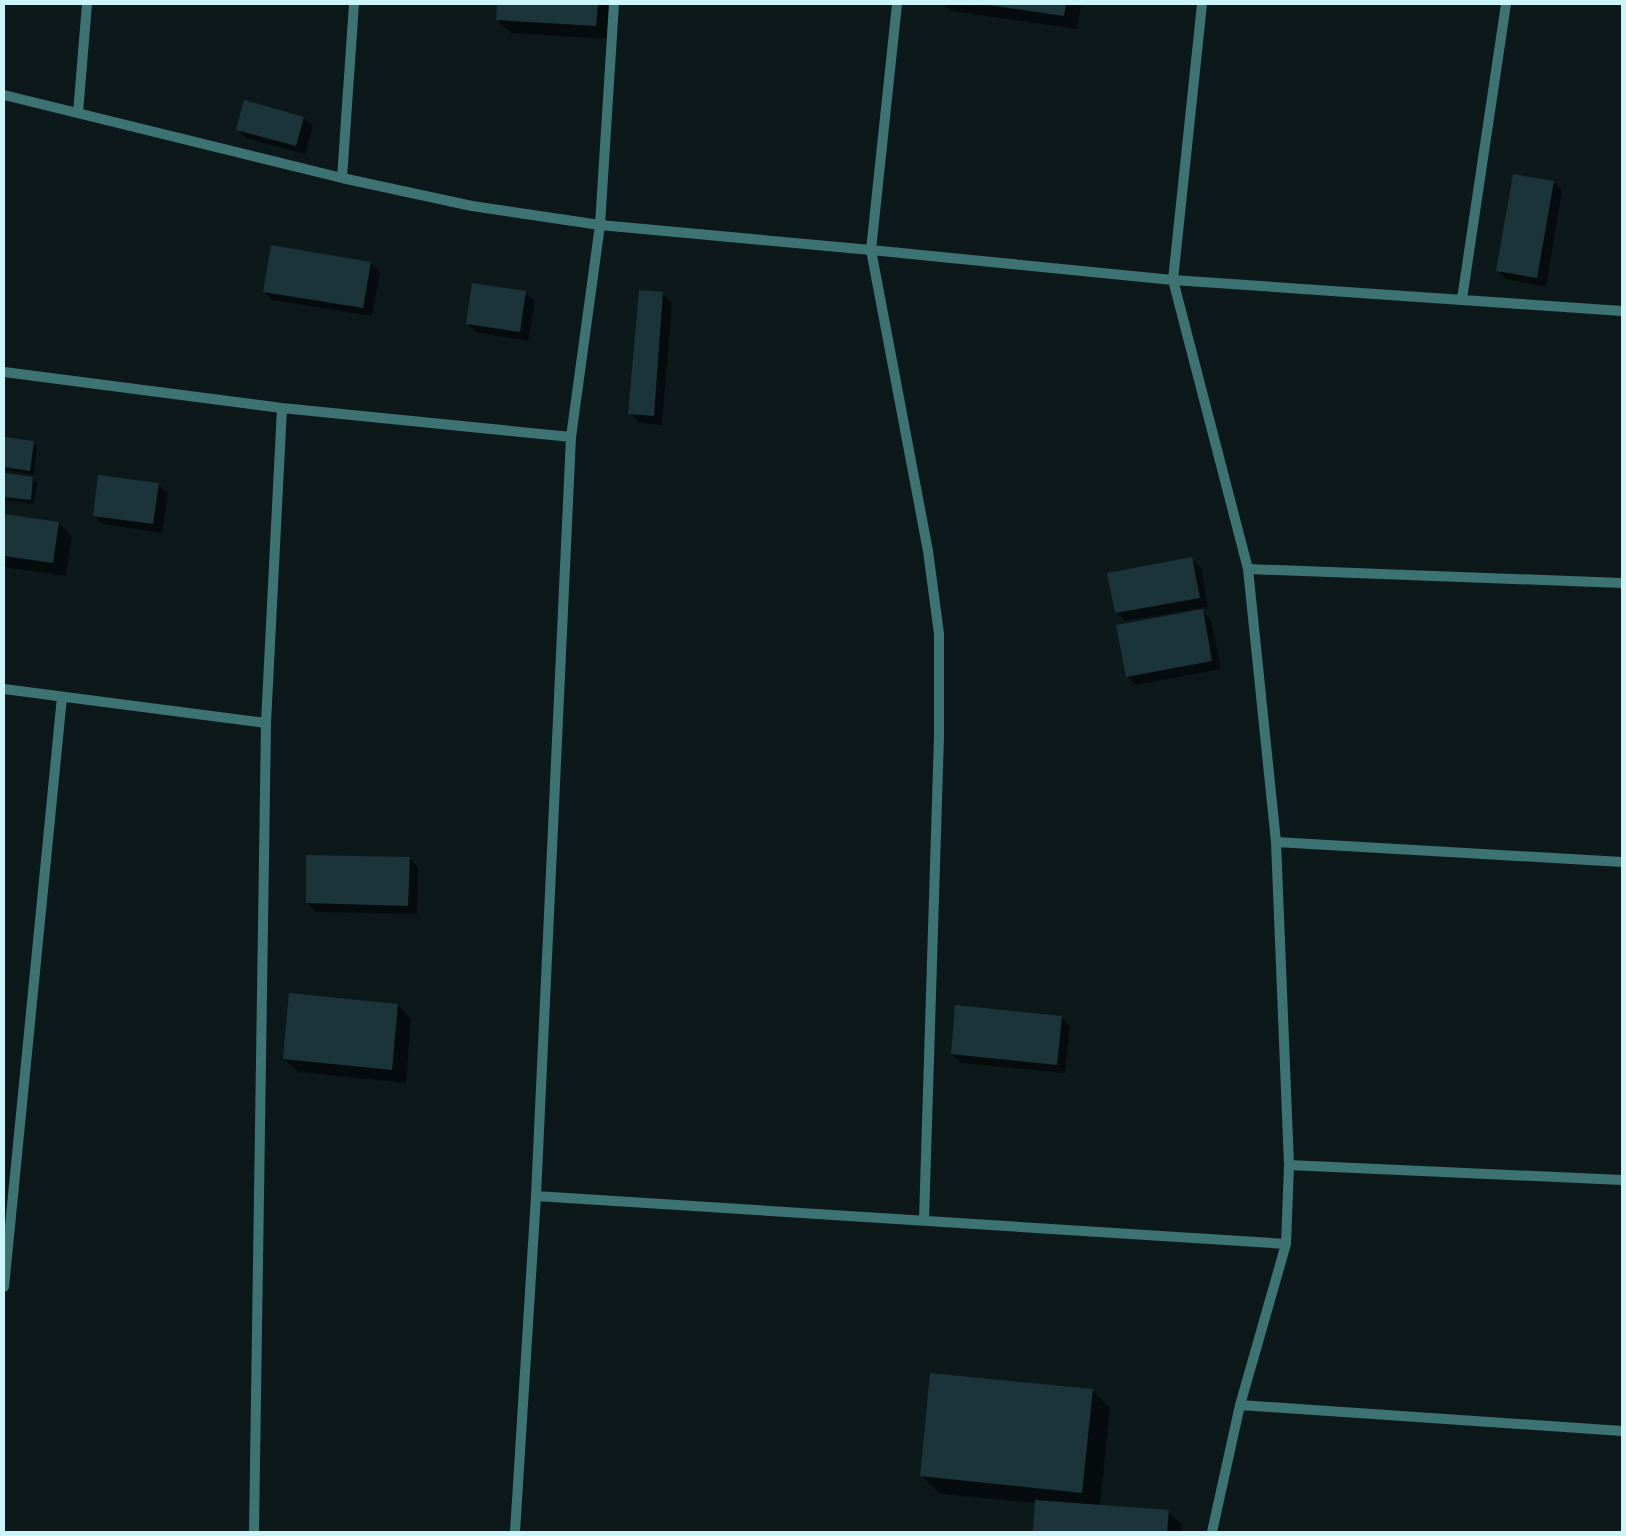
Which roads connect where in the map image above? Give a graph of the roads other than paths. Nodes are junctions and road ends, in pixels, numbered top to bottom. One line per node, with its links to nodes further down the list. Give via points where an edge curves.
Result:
1 (87, 4): 8 (street)
2 (354, 4): 9 (street)
3 (614, 4): 10 (street)
4 (897, 4): 11 (street)
5 (1202, 4): 12 (street)
6 (1506, 4): 13 (street)
7 (4, 95): 8 (street)
8 (78, 113): 9 (street)
9 (342, 178): 10 (street, via 472,206)
10 (600, 225): 11 (street); 17 (street)
11 (871, 250): 12 (street); 28 (street, via 928,551 939,634 939,736)
12 (1173, 280): 13 (street); 18 (street)
13 (1462, 300): 14 (street)
14 (1622, 311)
15 (4, 372): 16 (street)
16 (282, 408): 17 (street); 22 (street)
17 (571, 437): 27 (street)
18 (1248, 570): 19 (street); 23 (street)
19 (1622, 582)
20 (4, 689): 21 (street)
21 (62, 697): 22 (street); 30 (street)
22 (266, 722): 33 (street)
23 (1276, 842): 24 (street); 25 (street)
24 (1622, 862)
25 (1289, 1165): 26 (street); 29 (street)
26 (1622, 1180)
27 (536, 1196): 28 (street); 34 (street)
28 (924, 1220): 29 (street)
29 (1286, 1244): 31 (street)
30 (4, 1287)
31 (1240, 1405): 32 (street); 35 (street)
32 (1622, 1431)
33 (254, 1532)
34 (514, 1532)
35 (1212, 1532)

